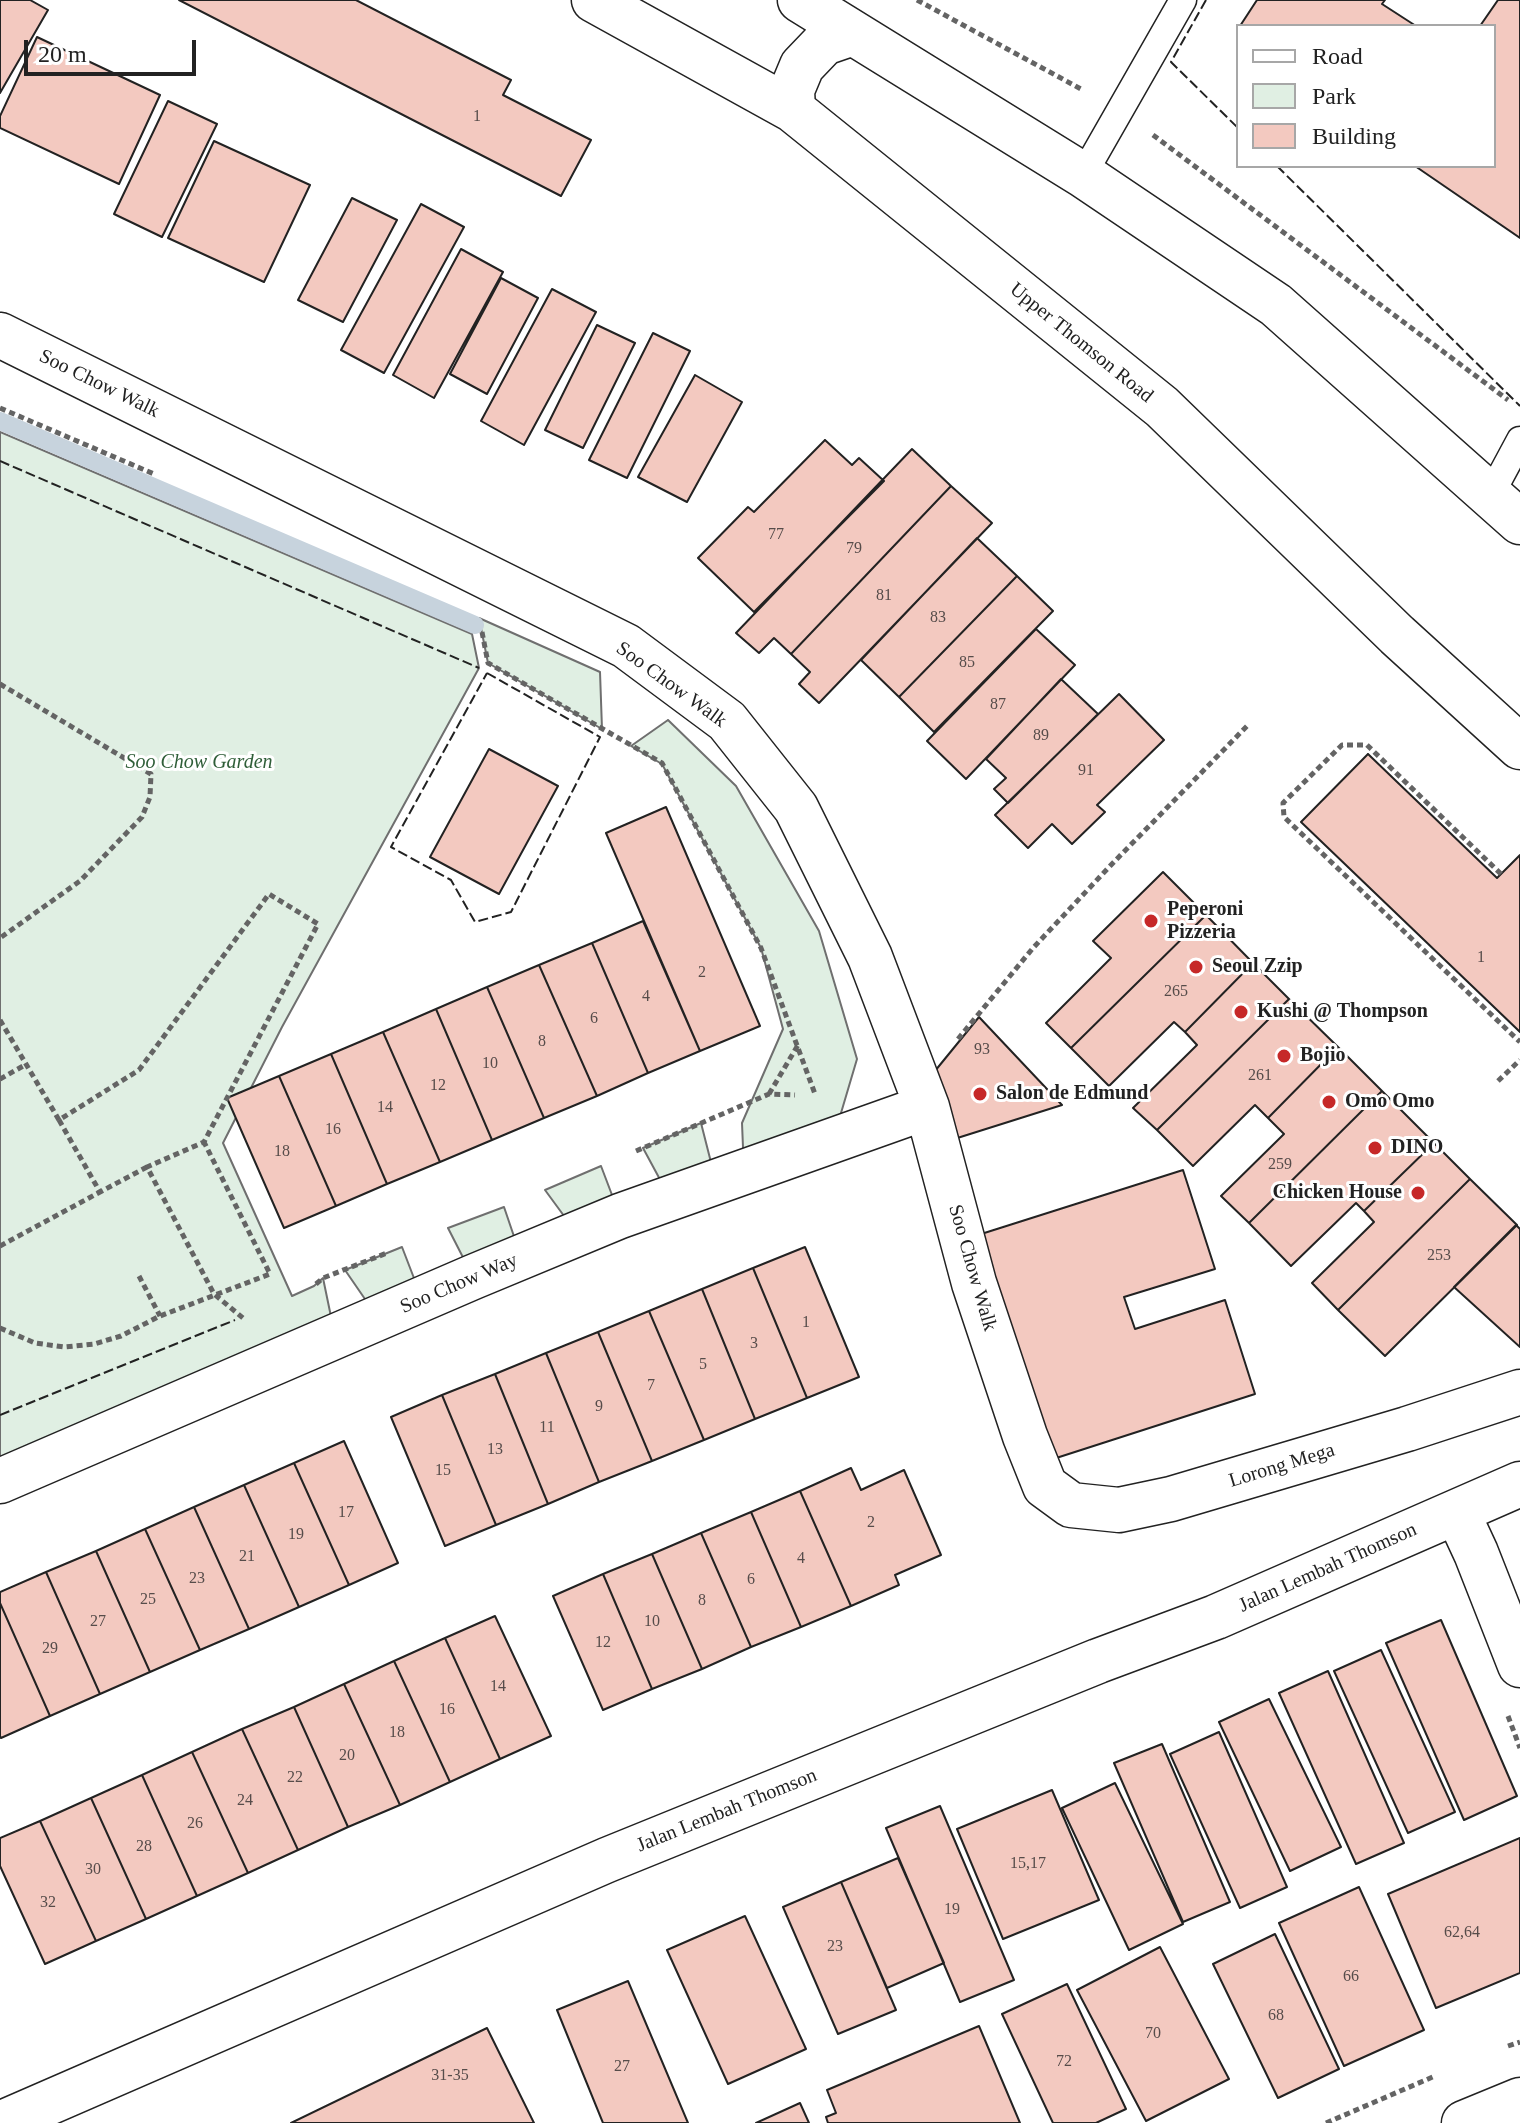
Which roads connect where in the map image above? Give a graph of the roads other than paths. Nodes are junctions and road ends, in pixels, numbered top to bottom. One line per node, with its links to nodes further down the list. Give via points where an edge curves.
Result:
1 (594, 0): 5 (street, Upper Thomson Road)
2 (800, 0): 4 (street)
3 (1183, 0): 6 (lane)
4 (853, 33): 5 (street, via 824,43 802,66 792,90); 6 (street)
5 (793, 110): 10 (street, Upper Thomson Road, via 1162,407)
6 (1083, 175): 9 (street, via 1276,305)
7 (0, 335): 11 (street, Soo Chow Walk, via 626,646 727,721 796,808 870,957)
8 (1520, 440): 9 (lane)
9 (1506, 508)
10 (1520, 747)
11 (923, 1096): 13 (street, Soo Chow Way, via 833,1140 620,1216 473,1277); 15 (street, Soo Chow Walk, via 974,1283)
12 (1520, 1392): 15 (street, Lorong Mega, via 1119,1510 1071,1505)
13 (0, 1481)
14 (1520, 1484): 16 (street, Jalan Lembah Thomson)
15 (1045, 1486)
16 (1457, 1512): 17 (street); 19 (street, Jalan Lembah Thomson, via 1216,1617 607,1860)
17 (1520, 1665)
18 (1520, 2100): 20 (street)
19 (2, 2123)
20 (1464, 2123)

